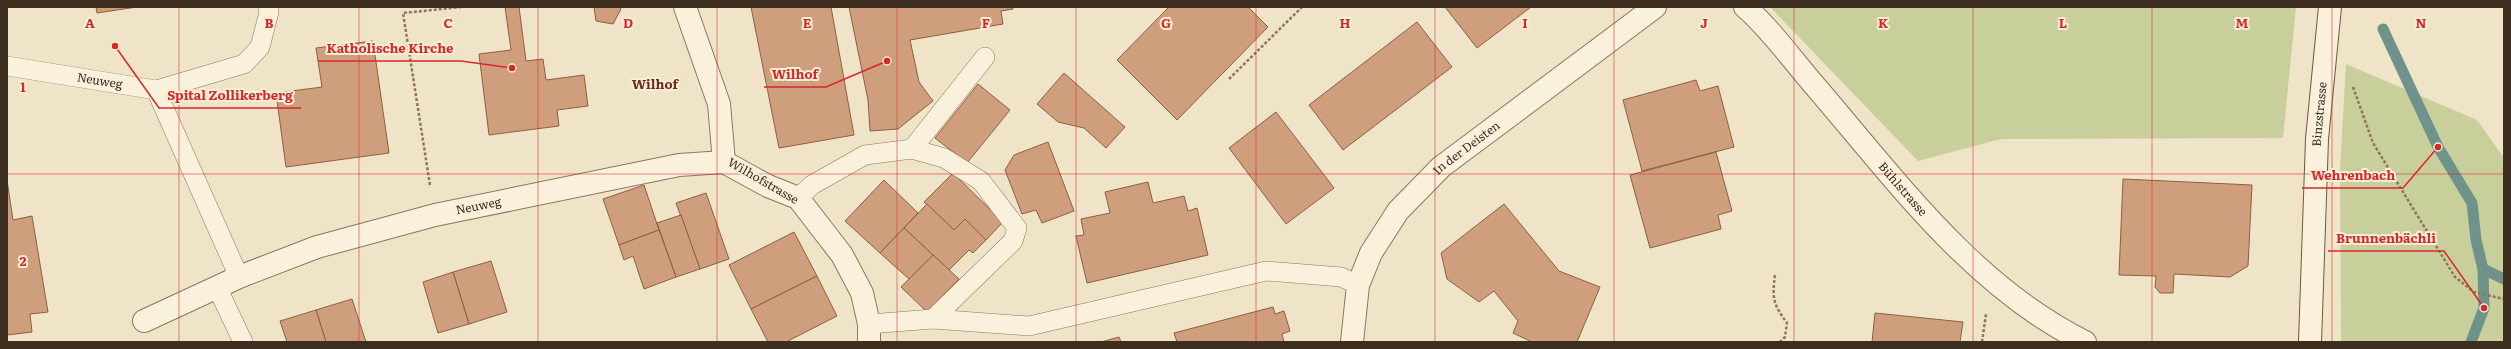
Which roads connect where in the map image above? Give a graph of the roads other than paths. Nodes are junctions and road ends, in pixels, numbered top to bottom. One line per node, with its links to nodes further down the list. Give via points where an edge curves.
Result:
1 (268, 7): 8 (lane, via 260,47 244,64)
2 (685, 7): 10 (street, Wilhofstrasse, via 719,104)
3 (1655, 7): 13 (street, In der Deisten, via 1441,167 1398,211 1371,253)
4 (1745, 7): 20 (street, Bühlstrasse, via 1935,225 2001,289 2061,330)
5 (2330, 7): 21 (street, Binzstrasse, via 2316,139)
6 (985, 57): 9 (lane)
7 (7, 66): 8 (lane, Neuweg)
8 (156, 90): 12 (lane)
9 (912, 149): 11 (lane, via 865,155 812,185); 15 (lane, via 944,158 981,181 1017,228 1013,241)
10 (724, 162): 11 (street, Wilhofstrasse, via 768,186); 12 (street, Neuweg, via 679,165 435,215 317,247)
11 (798, 198): 17 (street, Wilhofstrasse, via 842,255 862,293)
12 (239, 277): 14 (street, Neuweg)
13 (1358, 284): 15 (lane, via 1341,278 1266,271 1029,326); 19 (street, In der Deisten)
14 (217, 287): 16 (street, Neuweg); 18 (lane)
15 (933, 319): 17 (lane)
16 (144, 321)
17 (869, 333)
18 (243, 342)
19 (1352, 342)
20 (2085, 342)
21 (2310, 342)

